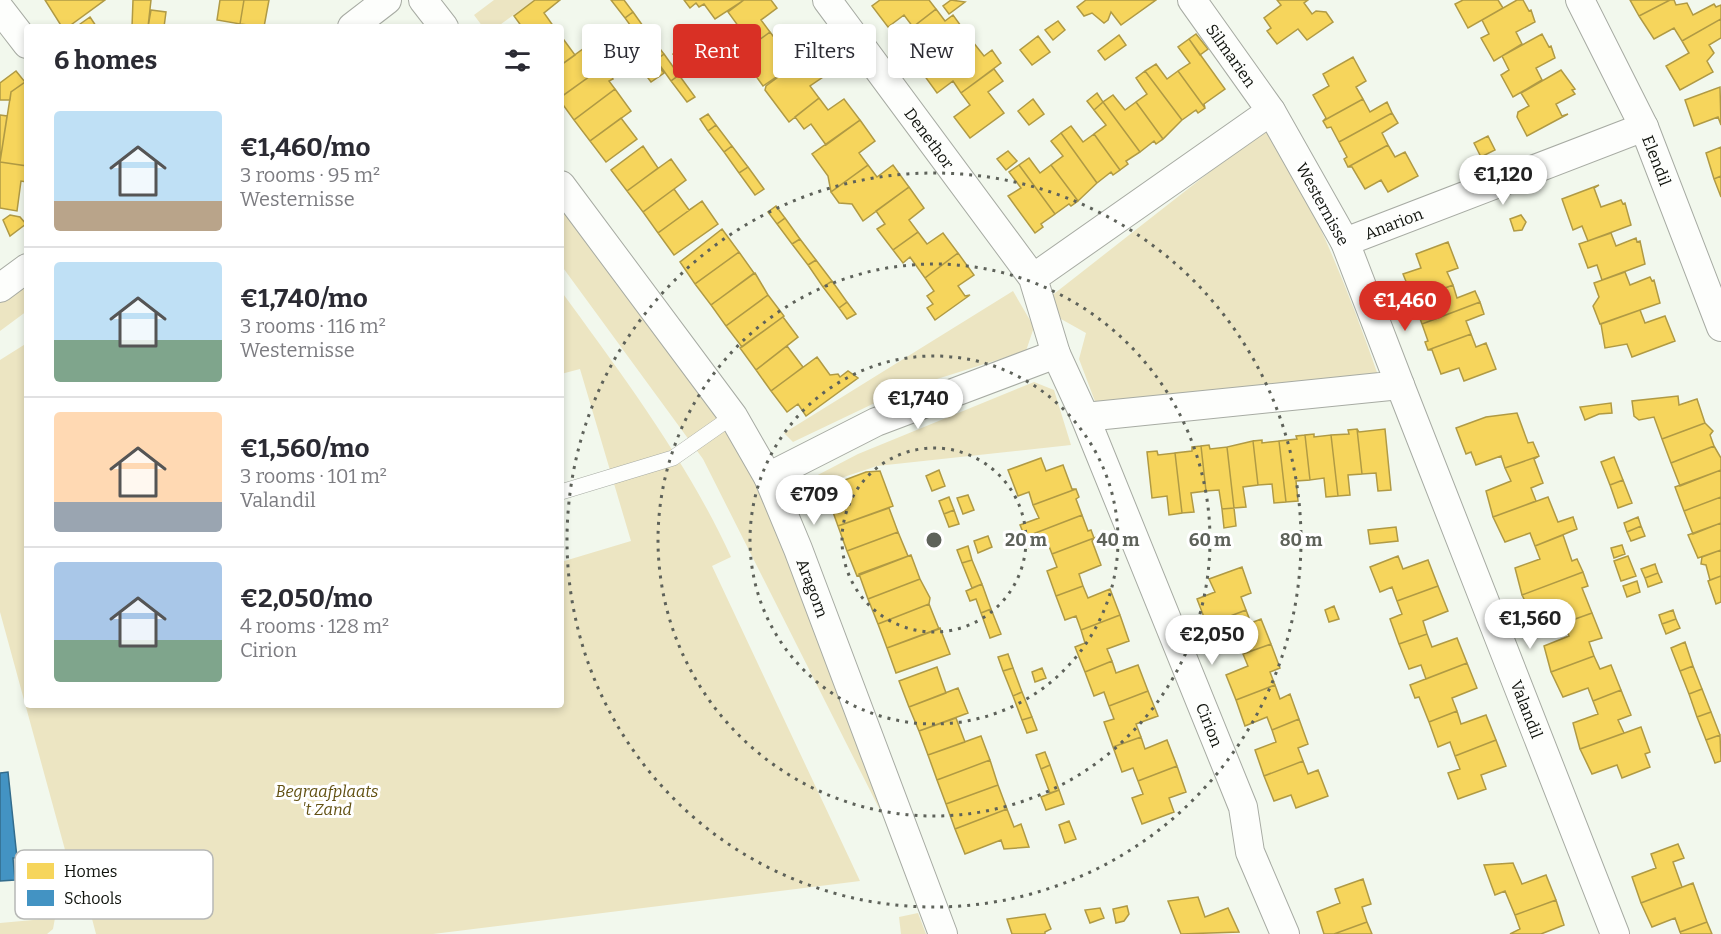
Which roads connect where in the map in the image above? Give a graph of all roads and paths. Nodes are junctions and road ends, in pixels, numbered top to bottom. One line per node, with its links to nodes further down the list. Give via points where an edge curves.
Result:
1 (387, 0): 7 (street)
2 (423, 0): 8 (street)
3 (827, 0): 15 (street, Denethor)
4 (1192, 0): 10 (street, Silmarien)
5 (1580, 0): 11 (street, Elendil)
6 (0, 9): 9 (street)
7 (356, 24)
8 (442, 24)
9 (24, 40)
10 (1271, 111): 13 (street, Westernisse); 15 (street)
11 (1644, 127): 13 (street, Anarion); 17 (street, Elendil)
12 (564, 189): 20 (street, Aragorn)
13 (1345, 242): 19 (street, Westernisse)
14 (24, 270): 16 (street)
15 (1033, 278): 18 (street)
16 (0, 288)
17 (1721, 327)
18 (1056, 354): 21 (street); 22 (street, via 876,422)
19 (1400, 384): 21 (street); 26 (street, Valandil)
20 (734, 416): 22 (street, Aragorn); 23 (lane, via 673,458)
21 (1085, 417): 25 (street, Cirion, via 1243,807 1250,852)
22 (768, 477): 24 (street, Aragorn)
23 (564, 491)
24 (943, 934)
25 (1285, 934)
26 (1615, 934)

